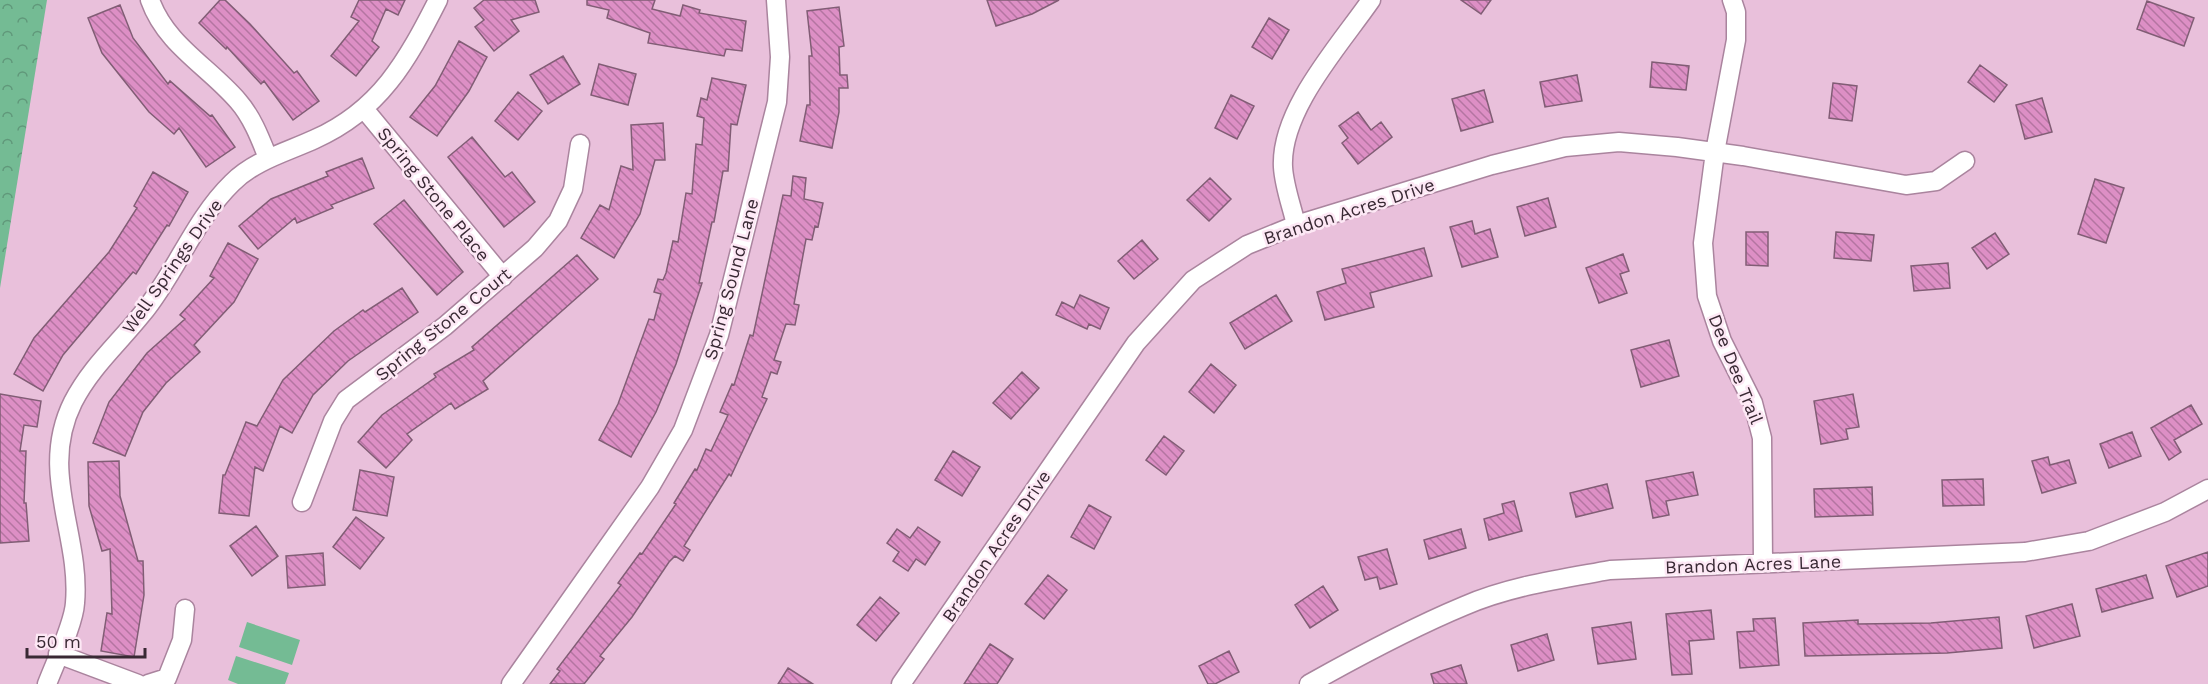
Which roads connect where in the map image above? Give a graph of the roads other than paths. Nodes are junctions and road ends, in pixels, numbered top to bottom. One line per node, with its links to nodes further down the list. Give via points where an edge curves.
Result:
1 (150, 0): 9 (street, via 176,43 238,100 255,125)
2 (438, 0): 6 (street, Well Springs Drive, via 410,55)
3 (776, 0): 21 (street, Spring Sound Lane, via 780,57 777,102 719,335 682,430 650,487)
4 (1371, 0): 11 (street, via 1304,96 1285,137 1283,168)
5 (1732, 0): 8 (street, Dee Dee Trail, via 1736,40)
6 (365, 110): 9 (street, Well Springs Drive, via 317,139); 12 (street, Spring Stone Place)
7 (580, 144): 12 (street, Spring Stone Court, via 573,189 558,221)
8 (1715, 152): 10 (street, Brandon Acres Drive, via 1906,185 1936,182); 11 (street, Brandon Acres Drive, via 1620,142 1565,147 1492,165); 15 (street, Dee Dee Trail, via 1703,243 1707,296 1722,341 1753,402 1762,438)
9 (268, 158): 17 (street, Well Springs Drive, via 232,182 202,219 168,278 93,369 72,405 59,449 60,496 74,568 75,604)
10 (1965, 161)
11 (1296, 225): 22 (street, Brandon Acres Drive, via 1247,245 1193,280 1136,343)
12 (503, 278): 14 (street, Spring Stone Court, via 346,400 333,421)
13 (2208, 489): 15 (street, Brandon Acres Lane, via 2165,512 2089,541 2025,552)
14 (302, 502)
15 (1763, 562): 23 (street, Brandon Acres Lane, via 1610,570 1542,582 1465,605)
16 (185, 609): 20 (street, via 182,640 167,678)
17 (58, 654): 18 (street, Well Springs Drive); 19 (street)
18 (47, 684)
19 (138, 684)
20 (148, 684)
21 (511, 684)
22 (901, 684)
23 (1309, 684)

